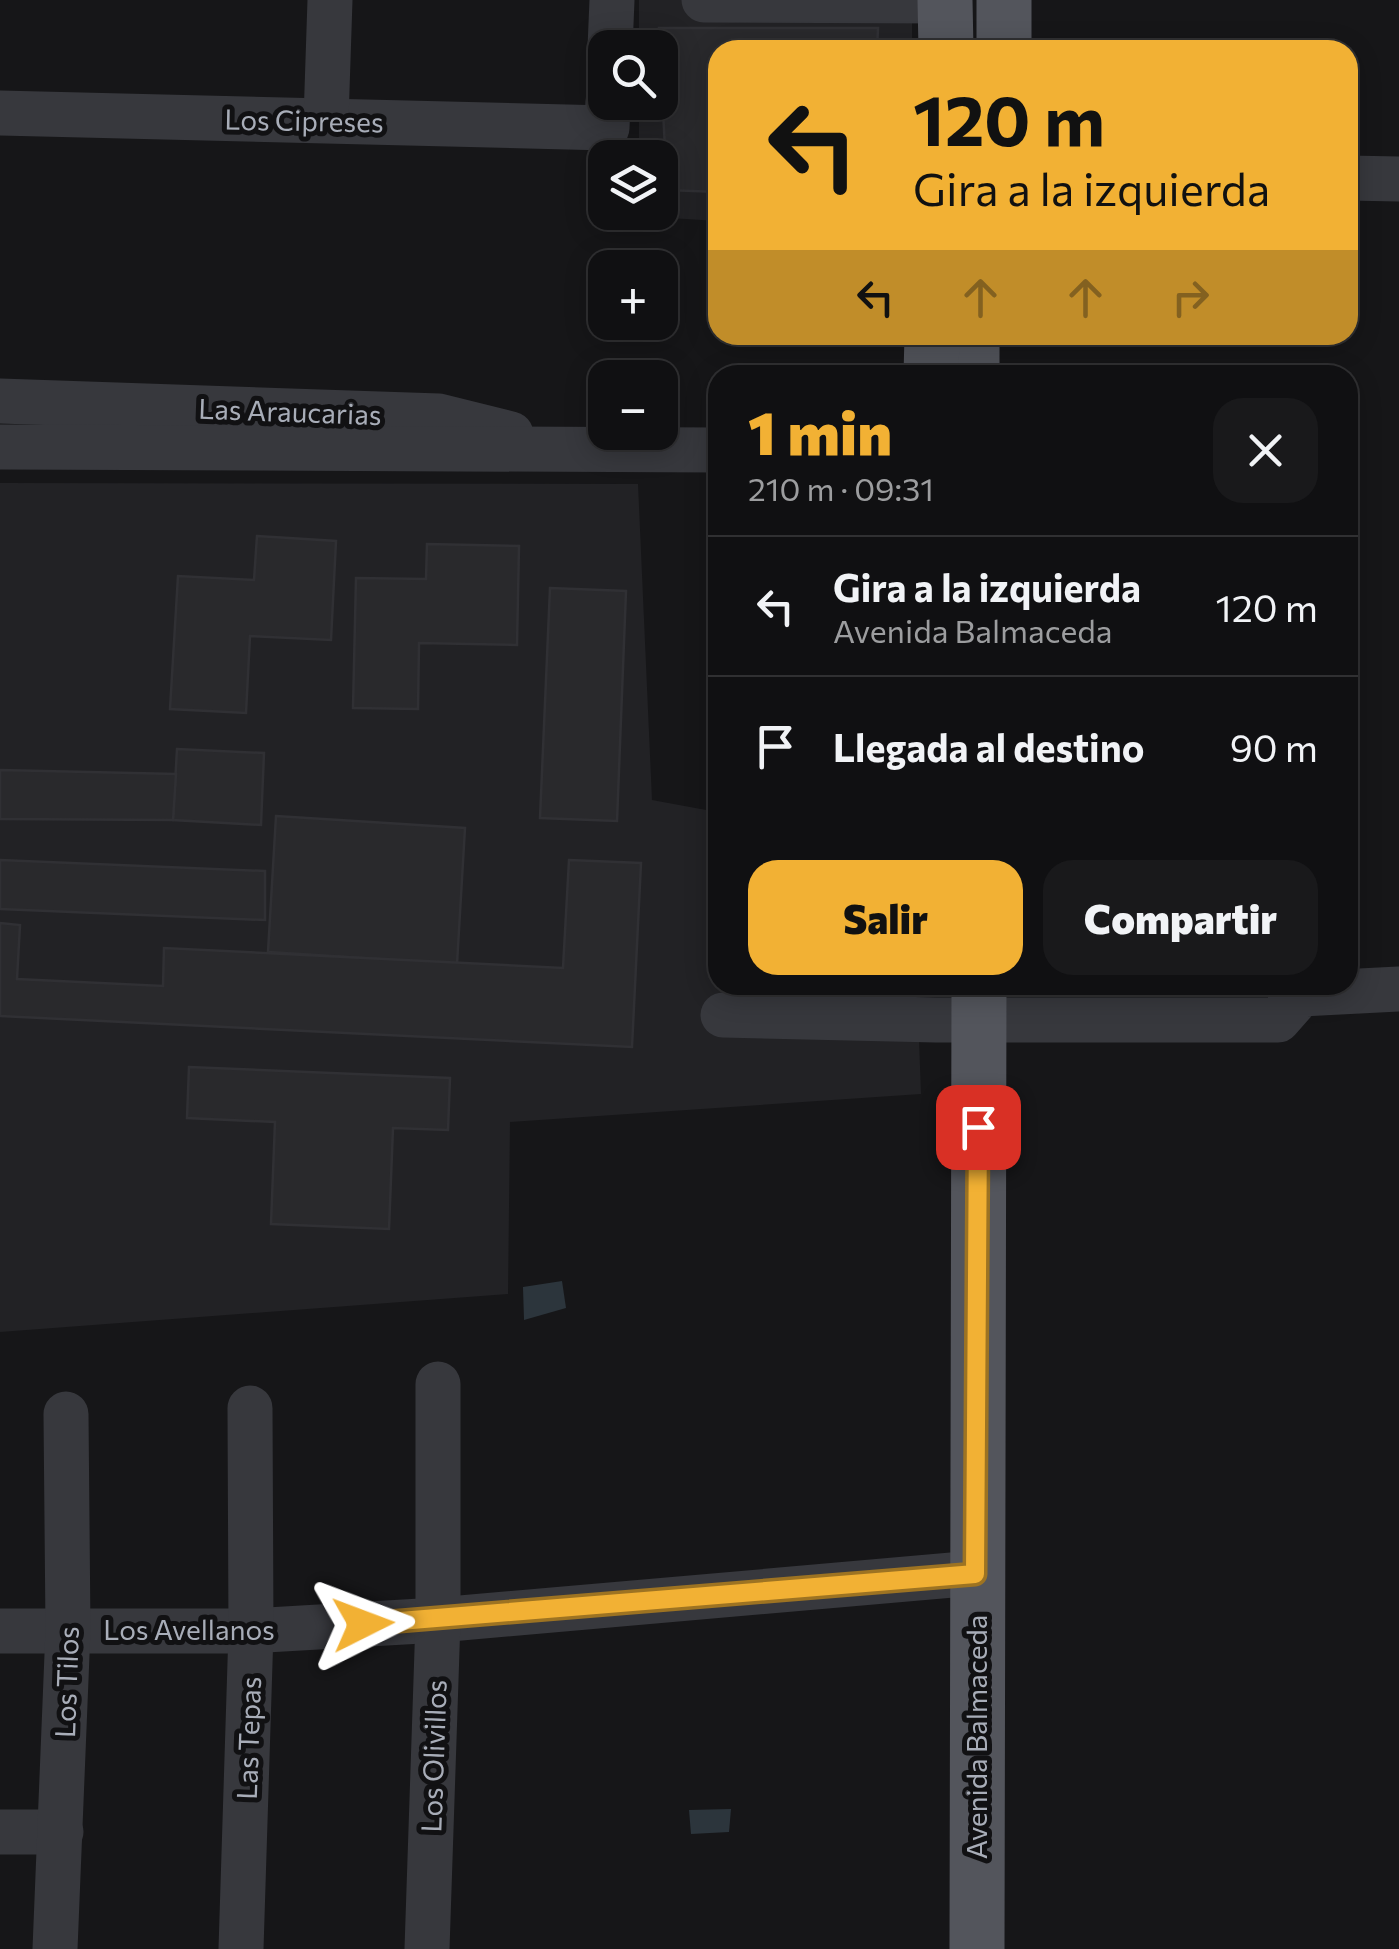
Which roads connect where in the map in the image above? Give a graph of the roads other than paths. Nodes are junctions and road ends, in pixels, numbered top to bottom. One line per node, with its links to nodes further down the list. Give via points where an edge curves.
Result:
1 (330, 0): 11 (street)
2 (612, 0): 6 (street)
3 (704, 0): 4 (street)
4 (945, 0): 7 (main road)
5 (1004, 0): 8 (main road)
6 (611, 30)
7 (946, 40)
8 (1004, 40)
9 (0, 113): 11 (street, Los Cipreses)
10 (588, 115): 11 (street, Los Cipreses)
11 (326, 120)
12 (1358, 178): 13 (street)
13 (1399, 179)
14 (0, 401): 16 (street, Las Araucarias, via 439,416)
15 (0, 447): 16 (street, Las Araucarias)
16 (576, 450): 17 (street, Las Araucarias)
17 (708, 450)
18 (1399, 989): 19 (street)
19 (1358, 991)
20 (1299, 995): 21 (street, via 1278,1020)
21 (978, 1002): 22 (street); 26 (main road, Avenida Balmaceda)
22 (723, 1014)
23 (438, 1384): 27 (street, Los Olivillos)
24 (250, 1408): 29 (street, Las Tepas)
25 (66, 1414): 28 (street, Los Tilos)
26 (975, 1574): 27 (street, Los Avellanos); 36 (main road, Avenida Balmaceda)
27 (438, 1620): 29 (street, Los Avellanos); 35 (street, Los Olivillos)
28 (68, 1630): 29 (street, Los Avellanos); 30 (street, Los Avellanos); 32 (street, Los Tilos)
29 (252, 1630): 34 (street, Las Tepas)
30 (0, 1631)
31 (0, 1832): 32 (street)
32 (61, 1832): 33 (street, Los Tilos)
33 (55, 1949)
34 (241, 1949)
35 (427, 1949)
36 (977, 1949)

